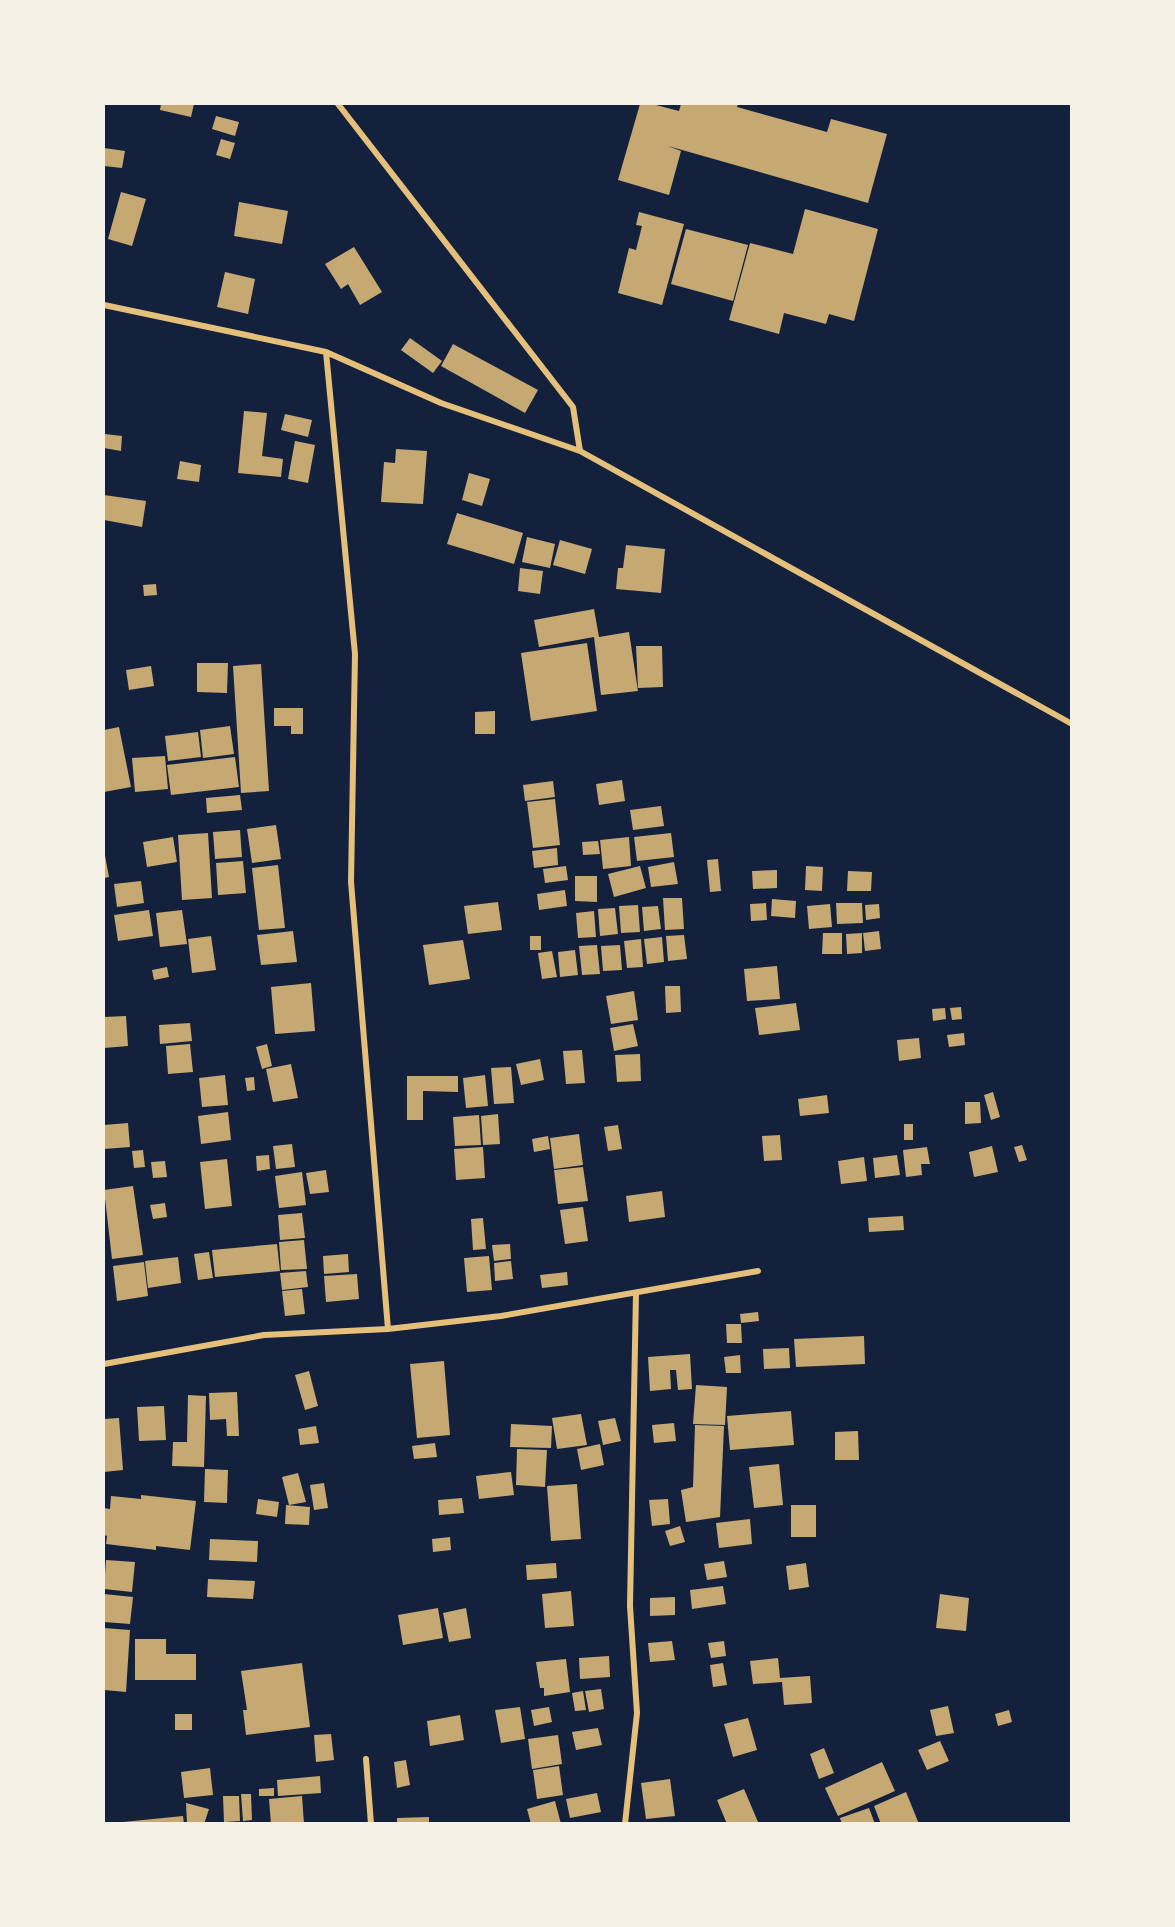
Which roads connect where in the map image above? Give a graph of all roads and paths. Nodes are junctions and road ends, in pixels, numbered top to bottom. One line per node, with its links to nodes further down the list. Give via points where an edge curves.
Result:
1 (338, 104): 4 (street, via 573,407)
2 (104, 305): 3 (street)
3 (326, 352): 4 (street, via 441,403); 8 (street, via 355,654 351,882)
4 (580, 451): 5 (street)
5 (1071, 724)
6 (758, 1271): 7 (street)
7 (636, 1293): 8 (street, via 501,1316); 12 (street, via 630,1606 637,1713)
8 (388, 1329): 9 (street, via 264,1335)
9 (104, 1365)
10 (366, 1759): 11 (street)
11 (371, 1824)
12 (625, 1824)

